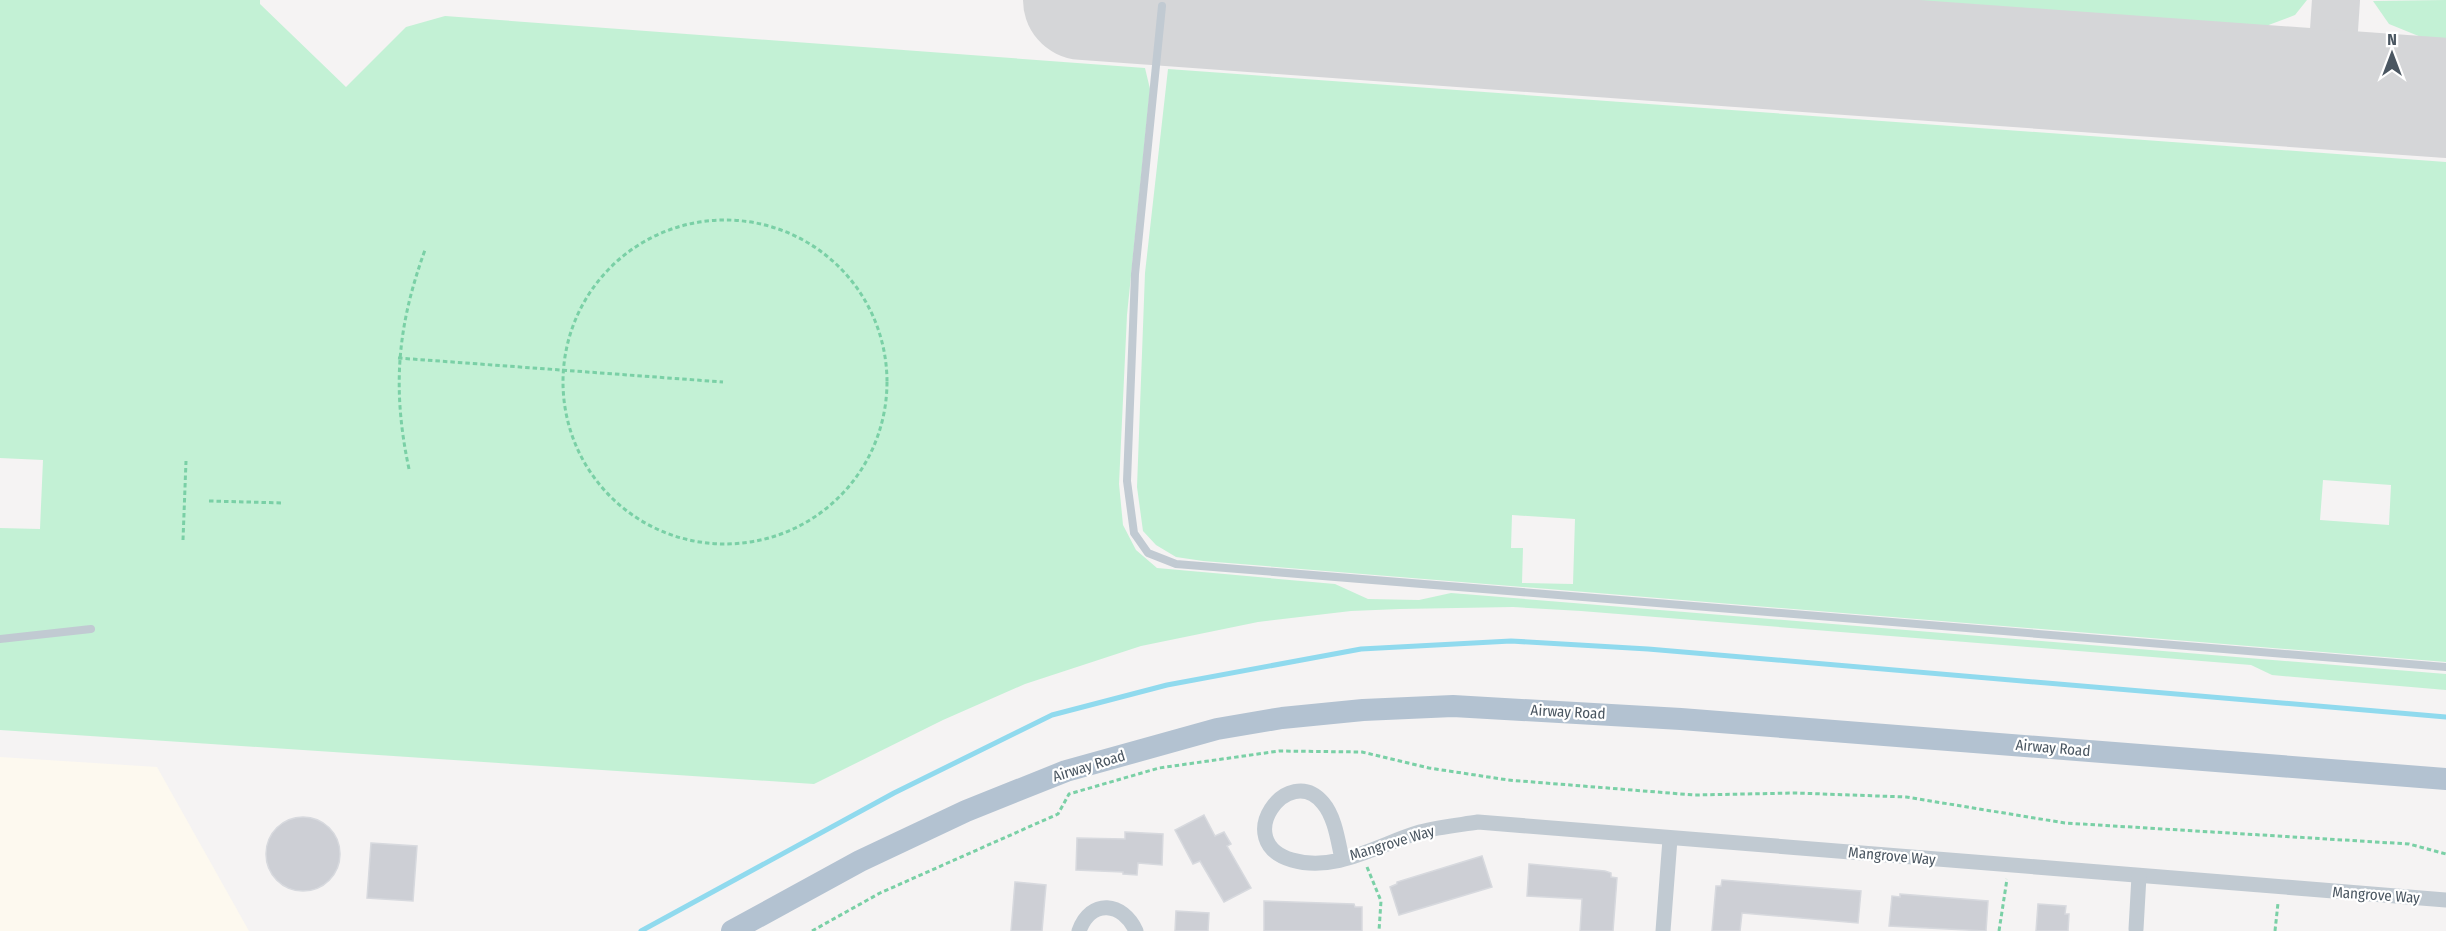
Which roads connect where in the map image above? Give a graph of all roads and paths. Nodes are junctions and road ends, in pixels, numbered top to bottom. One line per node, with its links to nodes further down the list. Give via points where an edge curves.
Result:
1 (1162, 6): 13 (lane, via 1135,274 1127,481 1134,533 1148,553 1176,564)
2 (425, 250): 3 (path, via 412,286)
3 (398, 358): 4 (path); 7 (path, via 398,398)
4 (563, 370): 4 (path, via 563,350 584,297 621,254 671,227 728,218 778,227 824,251 859,288 882,334 889,385 880,435 856,480 819,516 772,538 722,545 665,534 616,505 581,461 562,407); 5 (path)
5 (723, 382)
6 (186, 461): 10 (path)
7 (409, 469)
8 (209, 501): 9 (path)
9 (285, 503)
10 (183, 540)
11 (91, 629): 12 (lane)
12 (0, 639)
13 (2446, 667)
14 (2446, 779): 24 (main road, Airway Road, via 1681,719 1454,706 1363,710 1217,729 1066,771 966,811 860,861)
15 (1670, 839): 17 (street, Mangrove Way, via 1478,822 1420,832); 19 (street, Mangrove Way); 29 (street)
16 (2446, 854): 25 (path, via 2409,844 2065,823 1906,797 1694,795 1508,780 1429,768 1362,752 1279,751 1158,768 1069,794 1058,814 880,892)
17 (1360, 855): 18 (street, Mangrove Way); 28 (path, via 1378,889)
18 (1342, 859): 18 (street, Mangrove Way, via 1299,862 1282,857 1266,839 1271,805 1290,794 1316,796 1330,815)
19 (2009, 866): 20 (street, Mangrove Way); 30 (path)
20 (2139, 876): 21 (street, Mangrove Way); 23 (street)
21 (2279, 887): 22 (street, Mangrove Way); 31 (path)
22 (2446, 900)
23 (2135, 930)
24 (732, 931)
25 (812, 931)
26 (1079, 931): 27 (street, via 1093,911 1114,908 1124,913)
27 (1136, 931)
28 (1379, 931)
29 (1663, 931)
30 (1999, 931)
31 (2276, 931)

